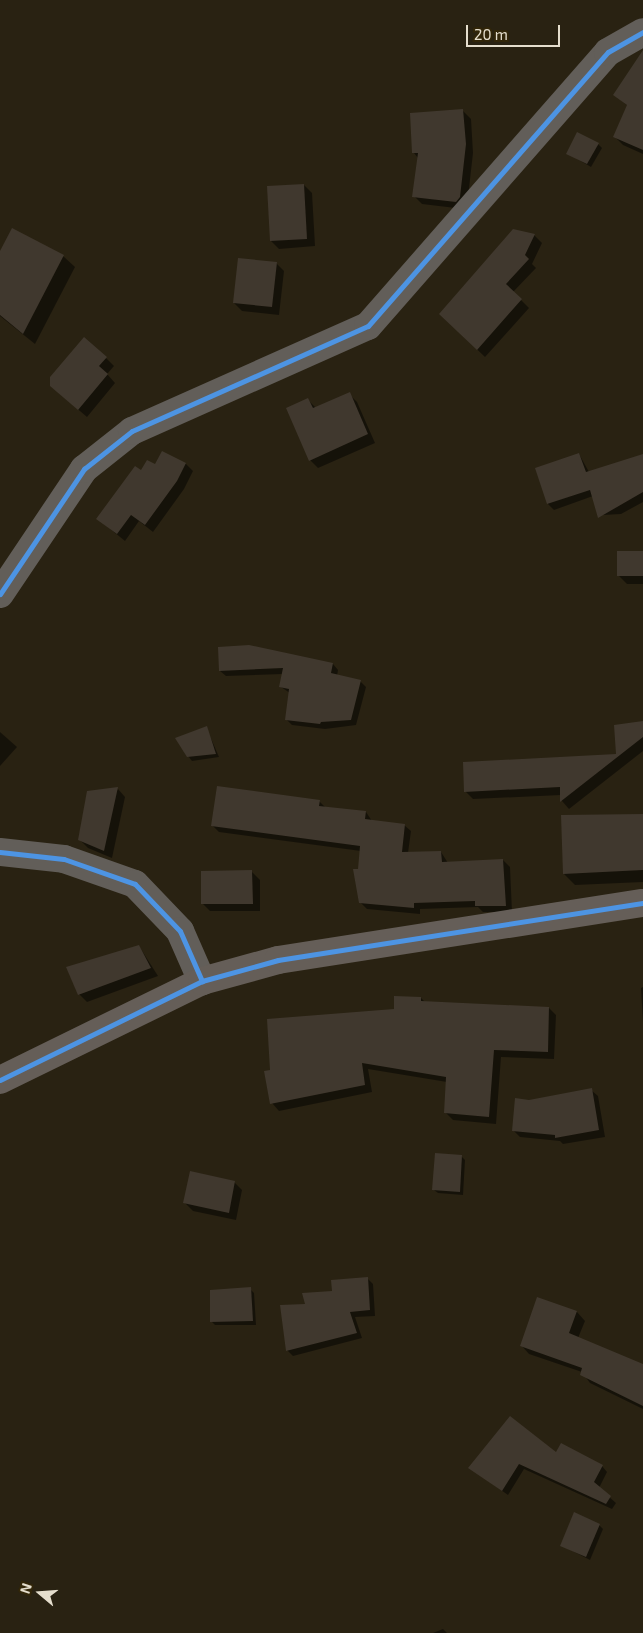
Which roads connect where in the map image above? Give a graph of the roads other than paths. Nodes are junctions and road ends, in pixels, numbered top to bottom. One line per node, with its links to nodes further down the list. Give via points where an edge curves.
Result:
1 (643, 32): 2 (street, via 608,52 368,326 132,431 84,469)
2 (0, 594)
3 (0, 852): 5 (street, via 64,859 134,884 180,930)
4 (643, 903): 5 (street, via 278,960)
5 (202, 981): 6 (street)
6 (0, 1080)

